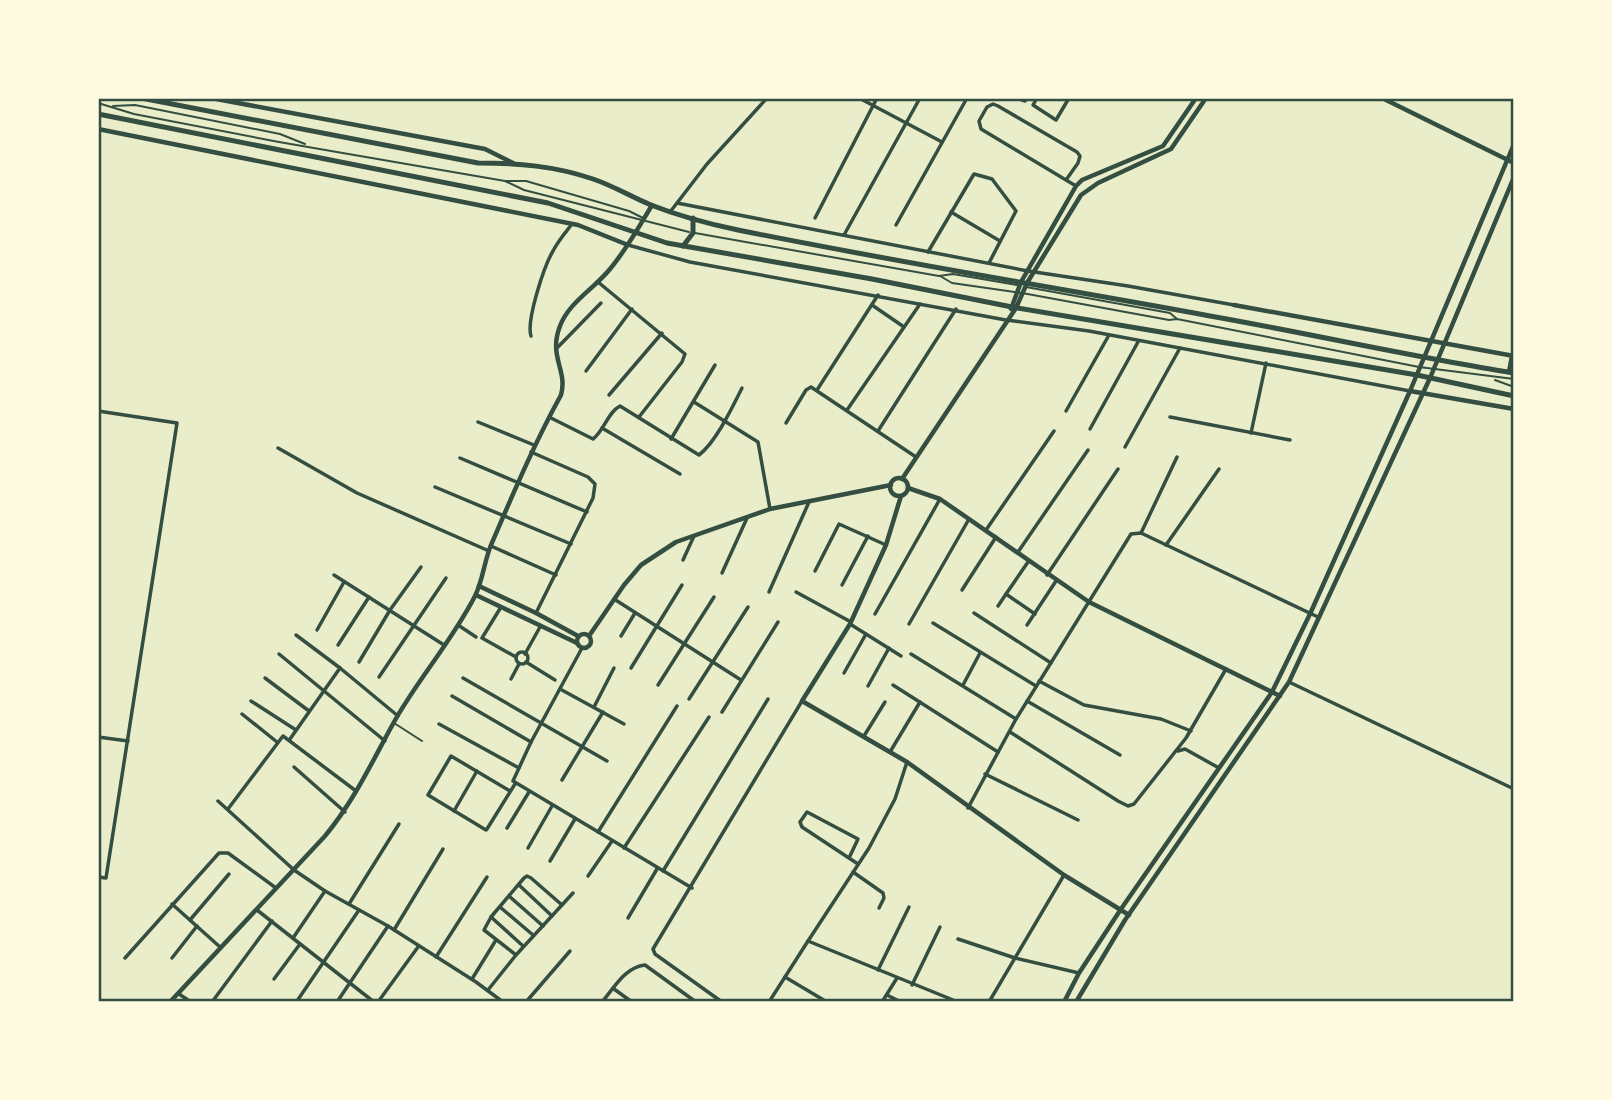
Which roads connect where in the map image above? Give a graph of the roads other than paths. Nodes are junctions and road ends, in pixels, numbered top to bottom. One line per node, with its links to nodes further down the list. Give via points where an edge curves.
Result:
1 (141, 98): 25 (main road, via 478,163)
2 (211, 98): 25 (street, via 485,149)
3 (767, 98): 31 (street)
4 (859, 98): 17 (street)
5 (877, 98): 17 (street)
6 (920, 98): 19 (street)
7 (967, 98): 21 (street)
8 (1017, 98): 9 (street)
9 (1027, 98)
10 (1037, 98): 11 (street, via 1033,105 1056,120)
11 (1069, 98)
12 (1196, 98): 30 (street, via 1163,146)
13 (1206, 98): 49 (street, via 1171,149 1084,192)
14 (1382, 98): 24 (street)
15 (98, 103): 16 (lane)
16 (112, 106): 23 (lane, via 134,114); 23 (lane, via 135,104 280,134)
17 (873, 106): 19 (street); 36 (street)
18 (98, 114): 40 (main road, via 548,203)
19 (906, 123): 21 (street); 42 (street)
20 (98, 129): 38 (street)
21 (942, 142): 39 (street)
22 (1514, 144): 24 (street)
23 (308, 145): 29 (lane)
24 (1507, 159): 26 (street); 68 (street)
25 (513, 163): 32 (main road, via 591,178)
26 (1514, 163)
27 (1514, 177): 70 (street)
28 (1066, 180): 28 (street, via 981,129 978,121 987,107 998,106 1077,152 1078,163); 30 (street)
29 (505, 181): 37 (lane, via 524,190); 37 (lane, via 526,181)
30 (1076, 186): 48 (street)
31 (677, 203): 33 (street); 42 (street)
32 (652, 205): 33 (main road); 37 (street)
33 (670, 212): 35 (main road)
34 (951, 212): 43 (street); 43 (street, via 974,174 992,179 1016,211); 46 (street)
35 (693, 218): 41 (main road); 52 (main road)
36 (815, 218)
37 (643, 219): 40 (street); 41 (lane)
38 (572, 224): 44 (street); 67 (street, via 549,258 531,313)
39 (896, 225)
40 (634, 233): 44 (street); 45 (main road)
41 (693, 233): 45 (main road); 50 (lane)
42 (844, 235): 46 (street)
43 (1000, 241): 47 (street)
44 (628, 245): 51 (street); 54 (street, via 690,262)
45 (683, 246): 59 (main road)
46 (928, 252): 47 (street)
47 (988, 264): 48 (street)
48 (1028, 271): 49 (street); 52 (street)
49 (1035, 272): 52 (street); 58 (street)
50 (939, 276): 52 (lane); 53 (lane, via 952,283)
51 (598, 282): 60 (street); 72 (street, via 565,316)
52 (1023, 284): 53 (street); 62 (lane, via 1170,313); 74 (main road)
53 (1020, 292): 59 (street); 62 (lane)
54 (878, 295): 56 (street); 57 (street)
55 (601, 303): 72 (street)
56 (920, 304): 61 (street); 64 (street)
57 (872, 305): 64 (street); 88 (street)
58 (1234, 305): 68 (street)
59 (1014, 308): 63 (street); 82 (main road)
60 (632, 309): 65 (street); 80 (street)
61 (956, 309): 63 (street); 106 (street)
62 (1177, 319): 78 (lane)
63 (1006, 320): 66 (street); 116 (street)
64 (904, 327): 95 (street)
65 (662, 333): 91 (street); 99 (street, via 684,350 685,358)
66 (1109, 335): 69 (street); 97 (street)
67 (531, 336)
68 (1432, 341): 70 (street); 74 (street)
69 (1138, 342): 71 (street); 105 (street)
70 (1444, 343): 73 (street); 75 (street)
71 (1180, 348): 76 (street); 112 (street)
72 (555, 351): 98 (street, via 564,384)
73 (1513, 355): 81 (street)
74 (1424, 359): 75 (main road); 78 (street)
75 (1436, 360): 79 (street); 81 (main road)
76 (1266, 363): 89 (street); 108 (street)
77 (715, 365): 93 (street)
78 (1420, 367): 79 (lane); 82 (street)
79 (1433, 369): 83 (street); 84 (lane)
80 (586, 371)
81 (1511, 372)
82 (1417, 375): 83 (main road); 89 (street)
83 (1430, 378): 90 (street); 92 (main road)
84 (1491, 378): 85 (lane); 86 (lane)
85 (1514, 379)
86 (1514, 387)
87 (742, 388): 101 (street)
88 (817, 390): 95 (street); 103 (street, via 806,390)
89 (1410, 391): 90 (street); 177 (street)
90 (1423, 394): 94 (street); 178 (street)
91 (609, 395)
92 (1514, 396)
93 (694, 402): 101 (street); 109 (street)
94 (1514, 409)
95 (847, 410): 106 (street)
96 (98, 411): 261 (street, via 177,423)
97 (1066, 411)
98 (549, 417): 104 (street, via 590,438 596,438); 111 (street)
99 (639, 417): 104 (street, via 617,406); 109 (street)
100 (1170, 418): 108 (street)
101 (724, 421): 109 (street, via 699,455); 130 (street, via 760,446)
102 (478, 422): 111 (street)
103 (786, 423)
104 (602, 428): 121 (street)
105 (1090, 429)
106 (878, 431): 116 (street)
107 (1054, 431): 135 (street)
108 (1251, 433): 110 (street)
109 (671, 439)
110 (1290, 440)
111 (534, 445): 115 (street)
112 (1125, 447)
113 (278, 449): 143 (street, via 358,493)
114 (1088, 450): 144 (street)
115 (531, 452): 123 (street); 131 (street, via 592,480 595,493)
116 (916, 457): 122 (street)
117 (1177, 457): 136 (street)
118 (460, 458): 123 (street)
119 (1118, 469): 152 (street)
120 (1219, 469): 142 (street)
121 (681, 474)
122 (902, 479): 124 (street); 126 (street)
123 (518, 482): 131 (street); 133 (street)
124 (891, 485): 127 (street, via 893,493); 129 (street)
125 (435, 487): 133 (street)
126 (908, 488): 127 (street); 128 (street)
127 (901, 496): 141 (street)
128 (940, 499): 134 (street); 175 (street)
129 (809, 502): 130 (street); 160 (street)
130 (770, 509): 132 (street)
131 (587, 512): 140 (street)
132 (749, 515): 137 (street); 149 (street)
133 (505, 516): 140 (street); 143 (street)
134 (969, 519): 135 (street); 182 (street)
135 (986, 530): 139 (street)
136 (1141, 533): 142 (street); 167 (street, via 1128,538)
137 (695, 534): 145 (street); 166 (street, via 642,565)
138 (868, 536): 141 (street); 148 (street, via 839,524); 157 (street)
139 (996, 537): 144 (street); 159 (street)
140 (571, 544): 151 (street)
141 (886, 545): 180 (street)
142 (1166, 545): 177 (street)
143 (490, 549): 151 (street); 158 (street)
144 (1017, 554): 146 (street)
145 (683, 560)
146 (1028, 562): 152 (street); 162 (street)
147 (421, 567): 171 (street)
148 (815, 572)
149 (722, 573)
150 (334, 575): 155 (street)
151 (556, 575): 172 (street)
152 (1047, 575): 154 (street)
153 (446, 578): 183 (street)
154 (1056, 581): 167 (street); 176 (street)
155 (344, 582): 164 (street); 188 (street)
156 (682, 585): 187 (street)
157 (842, 585)
158 (479, 586): 163 (street); 172 (street)
159 (962, 590)
160 (769, 592)
161 (796, 592): 180 (street)
162 (1006, 594): 168 (street); 176 (street)
163 (476, 595): 169 (street); 184 (street)
164 (369, 597): 171 (street); 197 (street)
165 (714, 597): 196 (street)
166 (614, 599): 173 (street); 192 (street)
167 (1089, 602): 210 (street); 215 (street)
168 (998, 606)
169 (500, 607): 186 (street); 206 (street, via 482,638)
170 (748, 607): 209 (street)
171 (390, 610): 183 (street); 207 (street)
172 (536, 613): 191 (street)
173 (635, 613): 187 (street); 193 (street)
174 (974, 613): 210 (street)
175 (875, 614)
176 (1035, 614): 185 (street)
177 (1310, 614): 178 (street); 231 (street)
178 (1318, 617): 223 (street)
179 (778, 622): 222 (street)
180 (850, 623): 190 (street); 237 (street)
181 (933, 623): 201 (street)
182 (909, 624)
183 (414, 625): 198 (street); 217 (street)
184 (458, 625): 194 (street); 198 (street)
185 (1027, 625)
186 (540, 626): 195 (street); 203 (street)
187 (656, 626): 196 (street); 214 (street)
188 (317, 630)
189 (296, 635): 212 (street)
190 (866, 635): 200 (street); 216 (street)
191 (579, 636): 192 (street); 195 (street)
192 (589, 636): 199 (street, via 591,643)
193 (621, 636)
194 (476, 637)
195 (577, 643): 199 (street)
196 (684, 644): 209 (street); 225 (street)
197 (338, 645)
198 (445, 646): 247 (street)
199 (582, 648): 230 (street)
200 (889, 648): 205 (street); 228 (street)
201 (980, 653): 224 (street); 227 (street)
202 (279, 654): 229 (street)
203 (525, 654): 206 (street); 208 (street)
204 (911, 654): 227 (street)
205 (901, 656)
206 (516, 657): 211 (street)
207 (359, 662)
208 (526, 662): 211 (street); 221 (street)
209 (713, 662): 222 (street); 234 (street)
210 (1051, 663): 224 (street)
211 (519, 664): 220 (street)
212 (340, 668): 229 (street); 247 (street)
213 (614, 668): 242 (street)
214 (631, 668)
215 (1226, 669): 231 (street); 255 (street)
216 (844, 673)
217 (379, 677)
218 (265, 678): 243 (street)
219 (463, 678): 251 (street)
220 (511, 679)
221 (555, 680)
222 (741, 680): 245 (street)
223 (1289, 682): 233 (street); 279 (street)
224 (1037, 684): 238 (street); 255 (street, via 1084,705 1161,719)
225 (658, 685)
226 (893, 685): 240 (street)
227 (962, 685): 249 (street)
228 (868, 686)
229 (325, 689): 243 (street); 260 (street)
230 (560, 689): 242 (street); 251 (street)
231 (1272, 692): 233 (street); 274 (street)
232 (452, 696): 263 (street)
233 (1280, 696): 325 (street)
234 (689, 699)
235 (768, 699): 303 (street)
236 (251, 701): 254 (street)
237 (802, 701): 258 (street); 312 (street)
238 (1027, 701): 249 (street); 269 (street)
239 (885, 702): 258 (street)
240 (920, 702): 266 (street); 267 (street)
241 (677, 706): 293 (street)
242 (594, 707): 244 (street)
243 (309, 711): 254 (street)
244 (603, 712): 253 (street); 265 (street)
245 (722, 712)
246 (242, 715): 264 (street)
247 (398, 716): 250 (street)
248 (709, 716): 296 (street)
249 (1016, 719): 256 (street)
250 (394, 723): 260 (street); 262 (lane)
251 (541, 723): 263 (street); 265 (street)
252 (439, 724): 273 (street)
253 (624, 724)
254 (296, 730): 259 (street)
255 (1191, 731): 268 (street)
256 (1009, 732): 267 (street); 268 (street, via 1128,806 1138,802)
257 (98, 737): 261 (street)
258 (863, 737): 266 (street)
259 (290, 739): 264 (street, via 283,736); 281 (street)
260 (385, 740): 281 (street)
261 (127, 741): 308 (street, via 106,878)
262 (422, 741)
263 (531, 742): 273 (street)
264 (277, 743): 286 (street)
265 (583, 746): 270 (street); 277 (street)
266 (890, 752): 271 (street)
267 (998, 752): 276 (street)
268 (1176, 752): 274 (street, via 1185,749)
269 (1121, 755)
270 (607, 761)
271 (907, 762): 285 (street); 300 (street, via 895,799)
272 (294, 767): 288 (street)
273 (519, 768): 278 (street)
274 (1219, 768): 323 (street)
275 (477, 771): 280 (street); 287 (street); 287 (street, via 449,757 428,795)
276 (985, 774): 285 (street); 290 (street)
277 (562, 780)
278 (515, 784): 280 (street); 282 (street)
279 (1514, 789)
280 (510, 791): 287 (street, via 486,830)
281 (357, 792): 288 (street)
282 (529, 792): 284 (street); 292 (street)
283 (218, 801): 286 (street)
284 (552, 806): 289 (street); 295 (street)
285 (968, 808): 306 (street)
286 (228, 809): 302 (street)
287 (454, 811)
288 (345, 812): 302 (street)
289 (575, 819): 293 (street); 299 (street)
290 (1078, 820)
291 (398, 824): 317 (street)
292 (507, 828)
293 (598, 832): 294 (street)
294 (612, 841): 296 (street); 307 (street)
295 (528, 848)
296 (624, 848): 301 (street)
297 (443, 849): 335 (street)
298 (849, 858): 298 (street, via 801,825 807,812 858,839); 300 (street)
299 (550, 861)
300 (858, 864): 304 (street)
301 (657, 868): 303 (street); 328 (street)
302 (294, 870): 311 (street); 313 (street)
303 (663, 872): 312 (street)
304 (853, 872): 321 (street, via 883,892); 340 (street)
305 (229, 874): 329 (street)
306 (1064, 875): 323 (street); 350 (street)
307 (588, 876)
308 (98, 877)
309 (487, 877): 347 (street)
310 (519, 885): 315 (street); 318 (street, via 527,876); 326 (street)
311 (276, 888): 316 (street, via 222,851); 324 (street)
312 (692, 888): 375 (street, via 653,952)
313 (325, 891): 317 (street); 337 (street)
314 (573, 893): 318 (street)
315 (509, 896): 320 (street); 333 (street)
316 (172, 904): 329 (street); 348 (street)
317 (349, 904): 322 (street)
318 (562, 905): 326 (street)
319 (909, 906): 352 (street)
320 (500, 907): 327 (street); 336 (street)
321 (879, 908)
322 (359, 909): 332 (street); 351 (street)
323 (1121, 909): 325 (street); 353 (street)
324 (257, 910): 330 (street); 343 (street)
325 (1129, 915): 383 (street)
326 (552, 916): 333 (street)
327 (491, 917): 339 (street, via 484,929); 342 (street)
328 (628, 918)
329 (190, 919): 331 (street)
330 (272, 921): 337 (street); 367 (street)
331 (197, 926): 343 (street); 349 (street)
332 (388, 926): 335 (street); 358 (street)
333 (542, 926): 336 (street)
334 (940, 927): 359 (street)
335 (394, 930): 344 (street)
336 (533, 936): 342 (street)
337 (293, 938): 341 (street)
338 (958, 939): 350 (street)
339 (496, 940): 346 (street); 357 (street)
340 (808, 941): 352 (street); 354 (street)
341 (300, 944): 351 (street); 356 (street)
342 (524, 946): 346 (street)
343 (220, 947): 362 (street)
344 (418, 947): 347 (street); 369 (street)
345 (570, 951): 371 (street)
346 (516, 956): 361 (street)
347 (436, 957): 357 (street)
348 (125, 958)
349 (172, 958)
350 (1015, 958): 353 (street); 381 (street)
351 (323, 962): 358 (street); 364 (street)
352 (878, 970): 355 (street)
353 (1079, 973): 382 (street)
354 (785, 977): 376 (street); 377 (street)
355 (897, 978): 359 (street); 363 (street)
356 (274, 979)
357 (472, 979): 361 (street)
358 (350, 983): 368 (street); 369 (street)
359 (912, 985): 380 (street)
360 (614, 989): 372 (street); 373 (street); 374 (street, via 634,967 645,965)
361 (488, 990): 370 (street)
362 (179, 994): 365 (street); 366 (street)
363 (887, 995): 378 (street); 379 (street)
364 (297, 1001)
365 (170, 1002)
366 (191, 1002)
367 (212, 1002)
368 (337, 1002)
369 (376, 1002)
370 (503, 1002)
371 (526, 1002)
372 (602, 1002)
373 (632, 1002)
374 (696, 1002)
375 (722, 1002)
376 (769, 1002)
377 (827, 1002)
378 (883, 1002)
379 (901, 1002)
380 (958, 1002)
381 (989, 1002)
382 (1064, 1002)
383 (1076, 1002)

